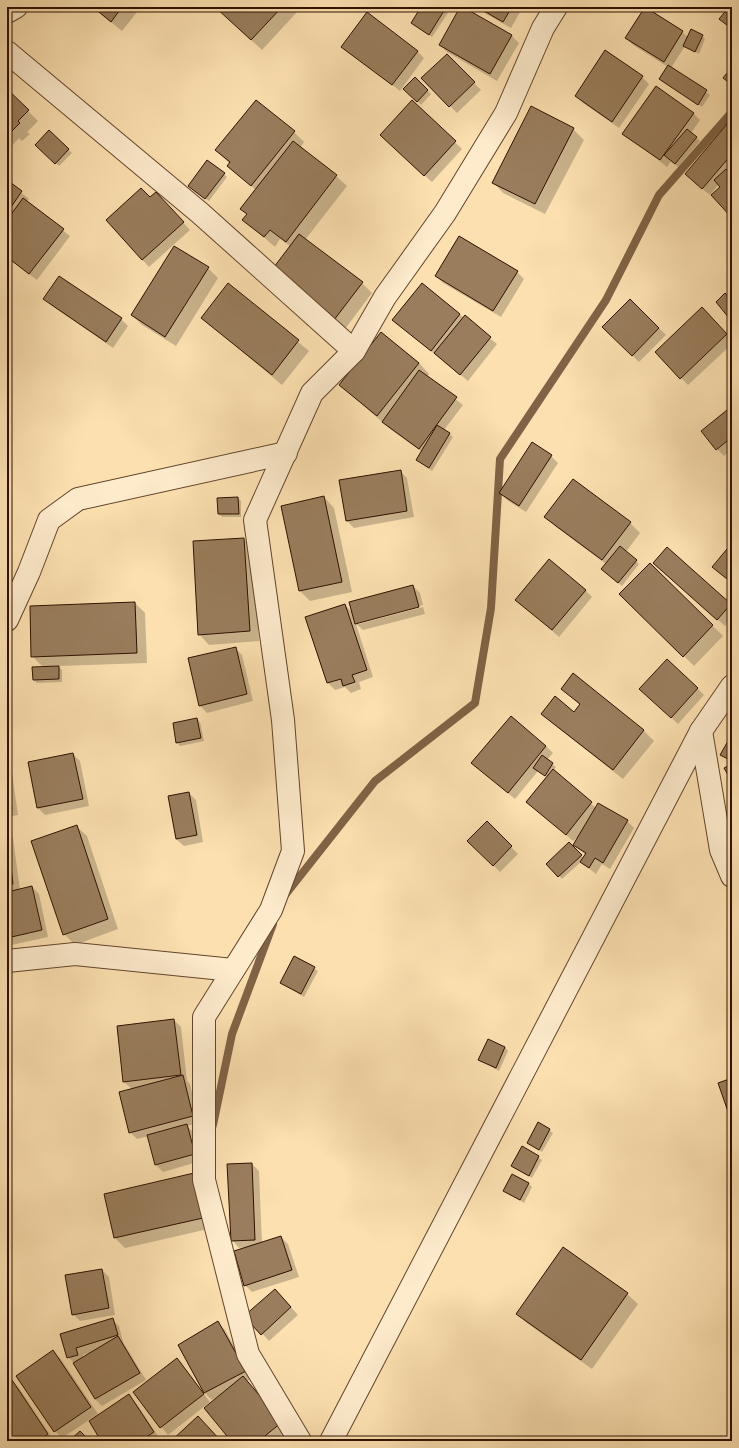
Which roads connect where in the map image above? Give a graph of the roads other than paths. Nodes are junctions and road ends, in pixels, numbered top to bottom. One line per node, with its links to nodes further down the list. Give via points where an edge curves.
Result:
1 (16, 7): 3 (street)
2 (556, 7): 5 (street, via 543,28 506,114 445,213 385,297)
3 (7, 12)
4 (7, 52): 5 (street, via 200,213)
5 (354, 351): 6 (street, via 312,393)
6 (286, 453): 7 (street, via 78,499 49,520); 12 (street, via 256,520 282,720 293,851 271,910)
7 (7, 620)
8 (732, 686): 9 (street)
9 (701, 731): 10 (street, via 721,850); 14 (street)
10 (732, 876)
11 (7, 962): 12 (street, via 75,954)
12 (233, 970): 13 (street, via 204,1017 204,1180 248,1354)
13 (300, 1441)
14 (331, 1441)

